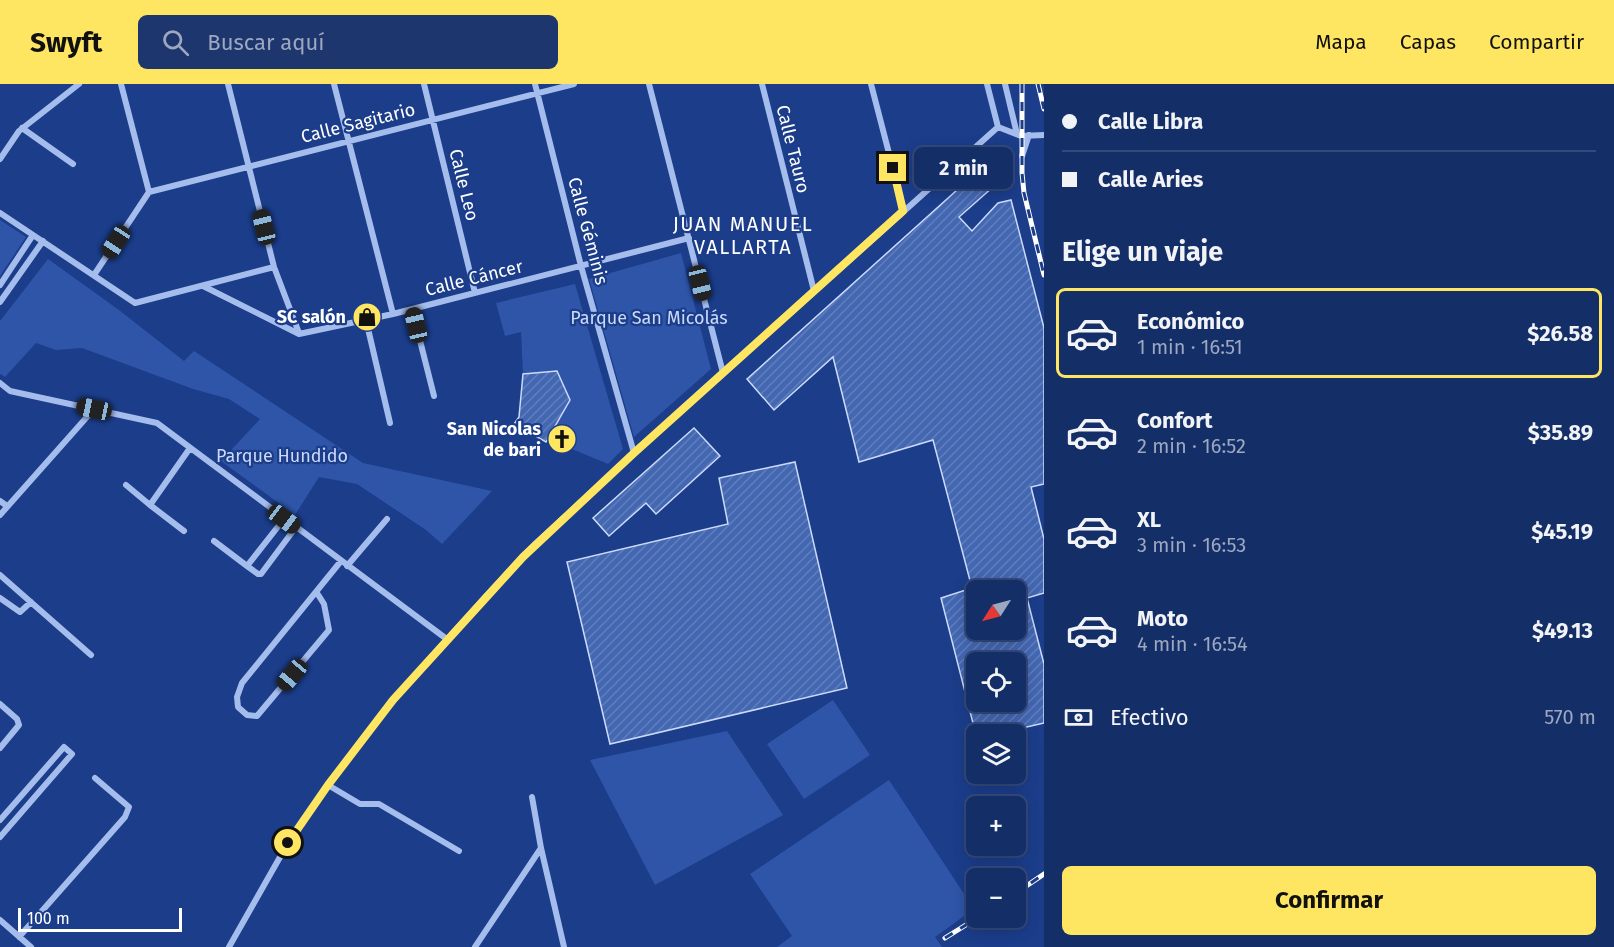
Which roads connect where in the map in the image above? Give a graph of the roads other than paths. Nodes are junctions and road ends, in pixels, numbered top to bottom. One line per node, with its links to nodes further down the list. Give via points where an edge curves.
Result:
1 (79, 84): 16 (street)
2 (121, 84): 25 (street)
3 (228, 84): 24 (street)
4 (334, 84): 20 (street)
5 (424, 84): 14 (street, Calle Leo)
6 (535, 84): 13 (street, Calle Géminis)
7 (574, 84): 13 (street, Calle Sagitario)
8 (649, 84): 29 (street)
9 (762, 84): 36 (street, Calle Tauro)
10 (872, 84): 26 (street)
11 (987, 84): 15 (street)
12 (1005, 84): 17 (street)
13 (537, 93): 14 (street, Calle Sagitario); 31 (street, Calle Géminis)
14 (433, 120): 20 (street, Calle Sagitario); 37 (street, Calle Leo)
15 (998, 127): 17 (street); 26 (street)
16 (22, 128): 22 (street); 23 (street)
17 (1017, 134): 18 (street)
18 (1029, 135): 19 (street); 21 (street)
19 (1044, 135)
20 (349, 141): 24 (street, Calle Sagitario); 40 (street)
21 (1022, 156)
22 (0, 159)
23 (73, 164)
24 (249, 166): 25 (street, Calle Sagitario); 32 (street)
25 (149, 192): 33 (street)
26 (903, 211): 36 (street)
27 (0, 213): 28 (street)
28 (33, 235): 30 (street); 34 (street)
29 (689, 238): 31 (street, Calle Cáncer); 43 (street)
30 (42, 241): 33 (street); 38 (street)
31 (581, 266): 37 (street, Calle Cáncer); 49 (street, Calle Géminis)
32 (274, 267): 35 (street); 42 (street)
33 (94, 275): 35 (street, via 135,303)
34 (0, 285)
35 (203, 286): 42 (street)
36 (814, 291): 43 (street)
37 (475, 293): 39 (street, Calle Cáncer)
38 (0, 302)
39 (412, 309): 40 (street, Calle Cáncer); 45 (street)
40 (393, 314): 41 (street, Calle Cáncer)
41 (366, 320): 42 (street, Calle Cáncer); 47 (street)
42 (299, 334)
43 (723, 373): 49 (street)
44 (0, 383): 46 (street, via 10,391)
45 (434, 396)
46 (94, 409): 48 (street, via 157,423); 53 (street)
47 (390, 423)
48 (190, 448): 52 (street); 55 (street)
49 (634, 453): 67 (street, via 534,545)
50 (126, 485): 52 (street)
51 (0, 501): 53 (street)
52 (150, 505): 58 (street)
53 (7, 506): 54 (street)
54 (0, 515)
55 (284, 519): 57 (street); 61 (street)
56 (387, 519): 62 (street)
57 (296, 528): 60 (street); 61 (street, via 261,574)
58 (184, 531)
59 (214, 541): 61 (street)
60 (341, 561): 62 (street); 64 (street)
61 (247, 566)
62 (347, 566): 67 (street)
63 (0, 575): 66 (street)
64 (317, 593): 64 (street, via 324,604 329,630 257,716 248,715 238,707 242,683)
65 (0, 598): 66 (street, via 20,612)
66 (31, 602): 68 (street)
67 (448, 639): 72 (street, via 393,700)
68 (91, 654)
69 (0, 704): 70 (street, via 19,725)
70 (0, 748)
71 (95, 778): 79 (street, via 129,807 125,817)
72 (328, 785): 77 (street, via 360,804 379,804); 81 (street, via 288,843)
73 (532, 797): 76 (street)
74 (0, 820): 75 (street, via 64,747 72,754)
75 (0, 837)
76 (542, 848): 82 (street); 83 (street)
77 (459, 851)
78 (0, 920): 79 (street)
79 (19, 937): 80 (street)
80 (31, 947)
81 (230, 947)
82 (475, 947)
83 (564, 947)

